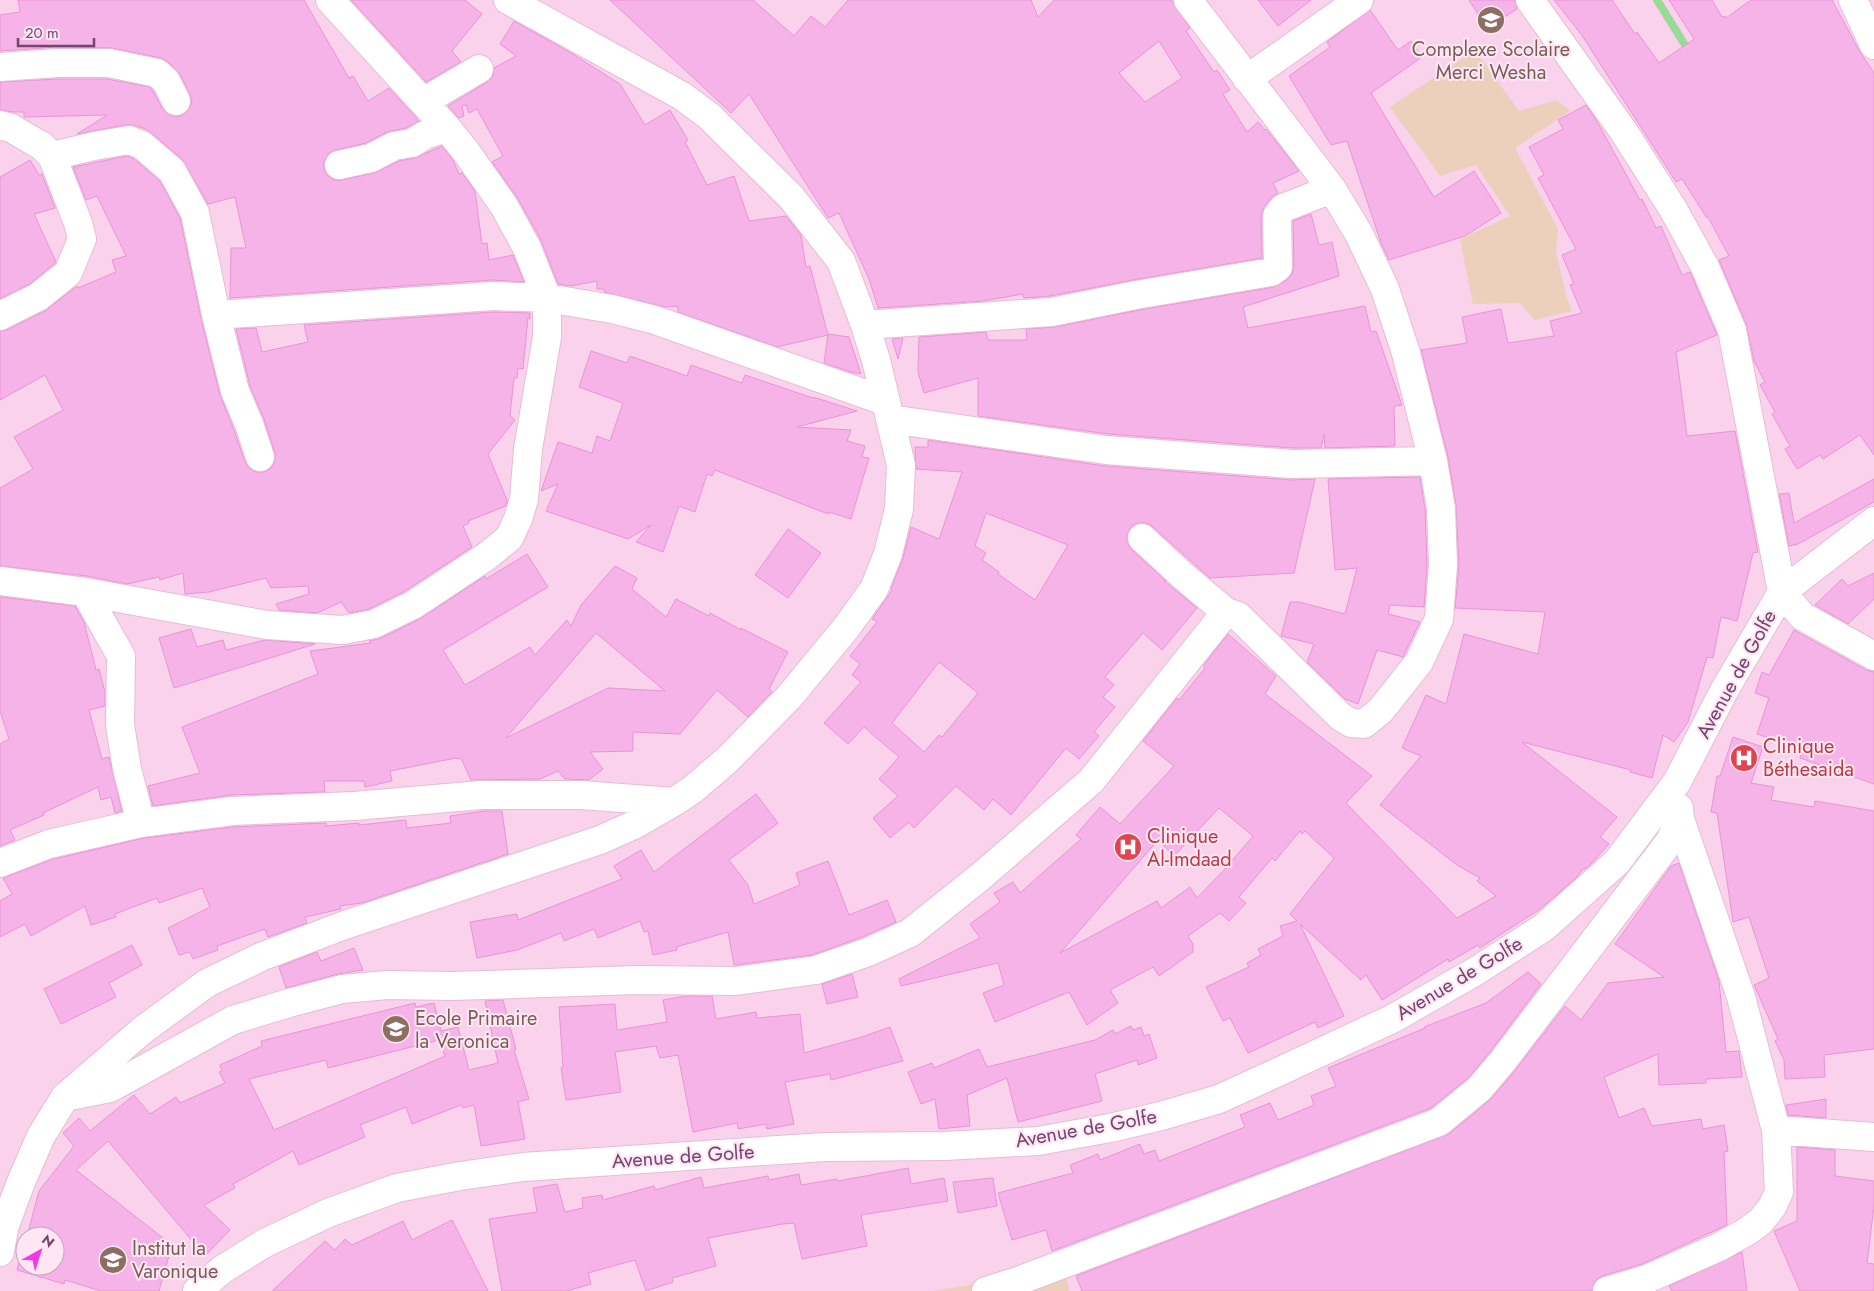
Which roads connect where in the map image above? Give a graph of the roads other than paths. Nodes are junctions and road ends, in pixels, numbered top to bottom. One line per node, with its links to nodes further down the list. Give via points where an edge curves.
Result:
1 (330, 0): 12 (street)
2 (508, 0): 21 (street, via 682,96 709,116 790,197 841,261)
3 (1188, 0): 10 (street)
4 (1359, 0): 10 (street)
5 (1530, 0): 29 (street, via 1624,132 1673,209 1709,276 1732,330)
6 (1853, 0): 7 (street)
7 (1874, 45)
8 (0, 67): 11 (street, via 109,63 157,74 166,81)
9 (479, 69): 12 (street)
10 (1247, 79): 17 (street)
11 (176, 101)
12 (423, 102): 14 (street)
13 (0, 124): 15 (street, via 42,146)
14 (447, 128): 16 (street, via 424,135 412,143 394,146 371,158); 18 (street, via 504,206 527,248)
15 (52, 156): 19 (street, via 129,140 142,145 172,171 194,213); 20 (street, via 82,239 68,273 38,297)
16 (339, 165)
17 (1332, 189): 21 (street, via 1282,208 1277,216 1278,267 1271,272 1153,291 1052,312); 24 (street, via 1359,234 1385,289 1406,352)
18 (547, 298): 19 (street, via 493,296); 22 (street, via 655,320); 28 (street, via 547,337 528,450 524,499 518,519 509,538 413,605 374,624 343,630 267,625)
19 (216, 315): 23 (street, via 234,391)
20 (0, 316)
21 (865, 325): 22 (street)
22 (888, 410): 24 (street, via 1106,450 1292,464); 33 (street, via 901,465 899,509 888,554 874,590 789,697 727,760)
23 (260, 457)
24 (1433, 461): 30 (street, via 1441,508 1443,565 1439,619 1419,662 1381,710 1364,724 1350,723 1341,717 1238,616)
25 (1874, 521): 29 (street)
26 (1142, 538): 30 (street)
27 (0, 581): 28 (street)
28 (85, 592): 35 (street, via 121,656 120,725)
29 (1782, 592): 31 (street, via 1802,616); 32 (street, Avenue de Golfe, via 1724,689)
30 (1226, 612): 37 (street, via 1091,781 910,933 868,952 816,970 736,981 387,985 342,990 233,1020 110,1088)
31 (1874, 656)
32 (1677, 782): 34 (street); 41 (street, Avenue de Golfe, via 1617,862 1543,928 1394,1018 1219,1099 1110,1128 1038,1141 824,1147 523,1167 460,1176 398,1188 328,1212 265,1243 223,1269)
33 (674, 802): 35 (street, via 581,795 481,795 354,806 232,811); 37 (street, via 600,840 345,925 263,956 207,983 144,1029)
34 (1680, 819): 38 (street, via 1741,997); 42 (street, via 1670,841 1502,1062 1479,1089 1439,1122)
35 (141, 822): 36 (street, via 50,844)
36 (0, 863)
37 (65, 1097): 40 (street, via 41,1136 21,1182 4,1228)
38 (1776, 1130): 39 (street); 43 (street, via 1779,1192 1760,1222 1719,1247 1647,1279)
39 (1874, 1137)
40 (0, 1252)
41 (198, 1291)
42 (986, 1291)
43 (1608, 1291)

